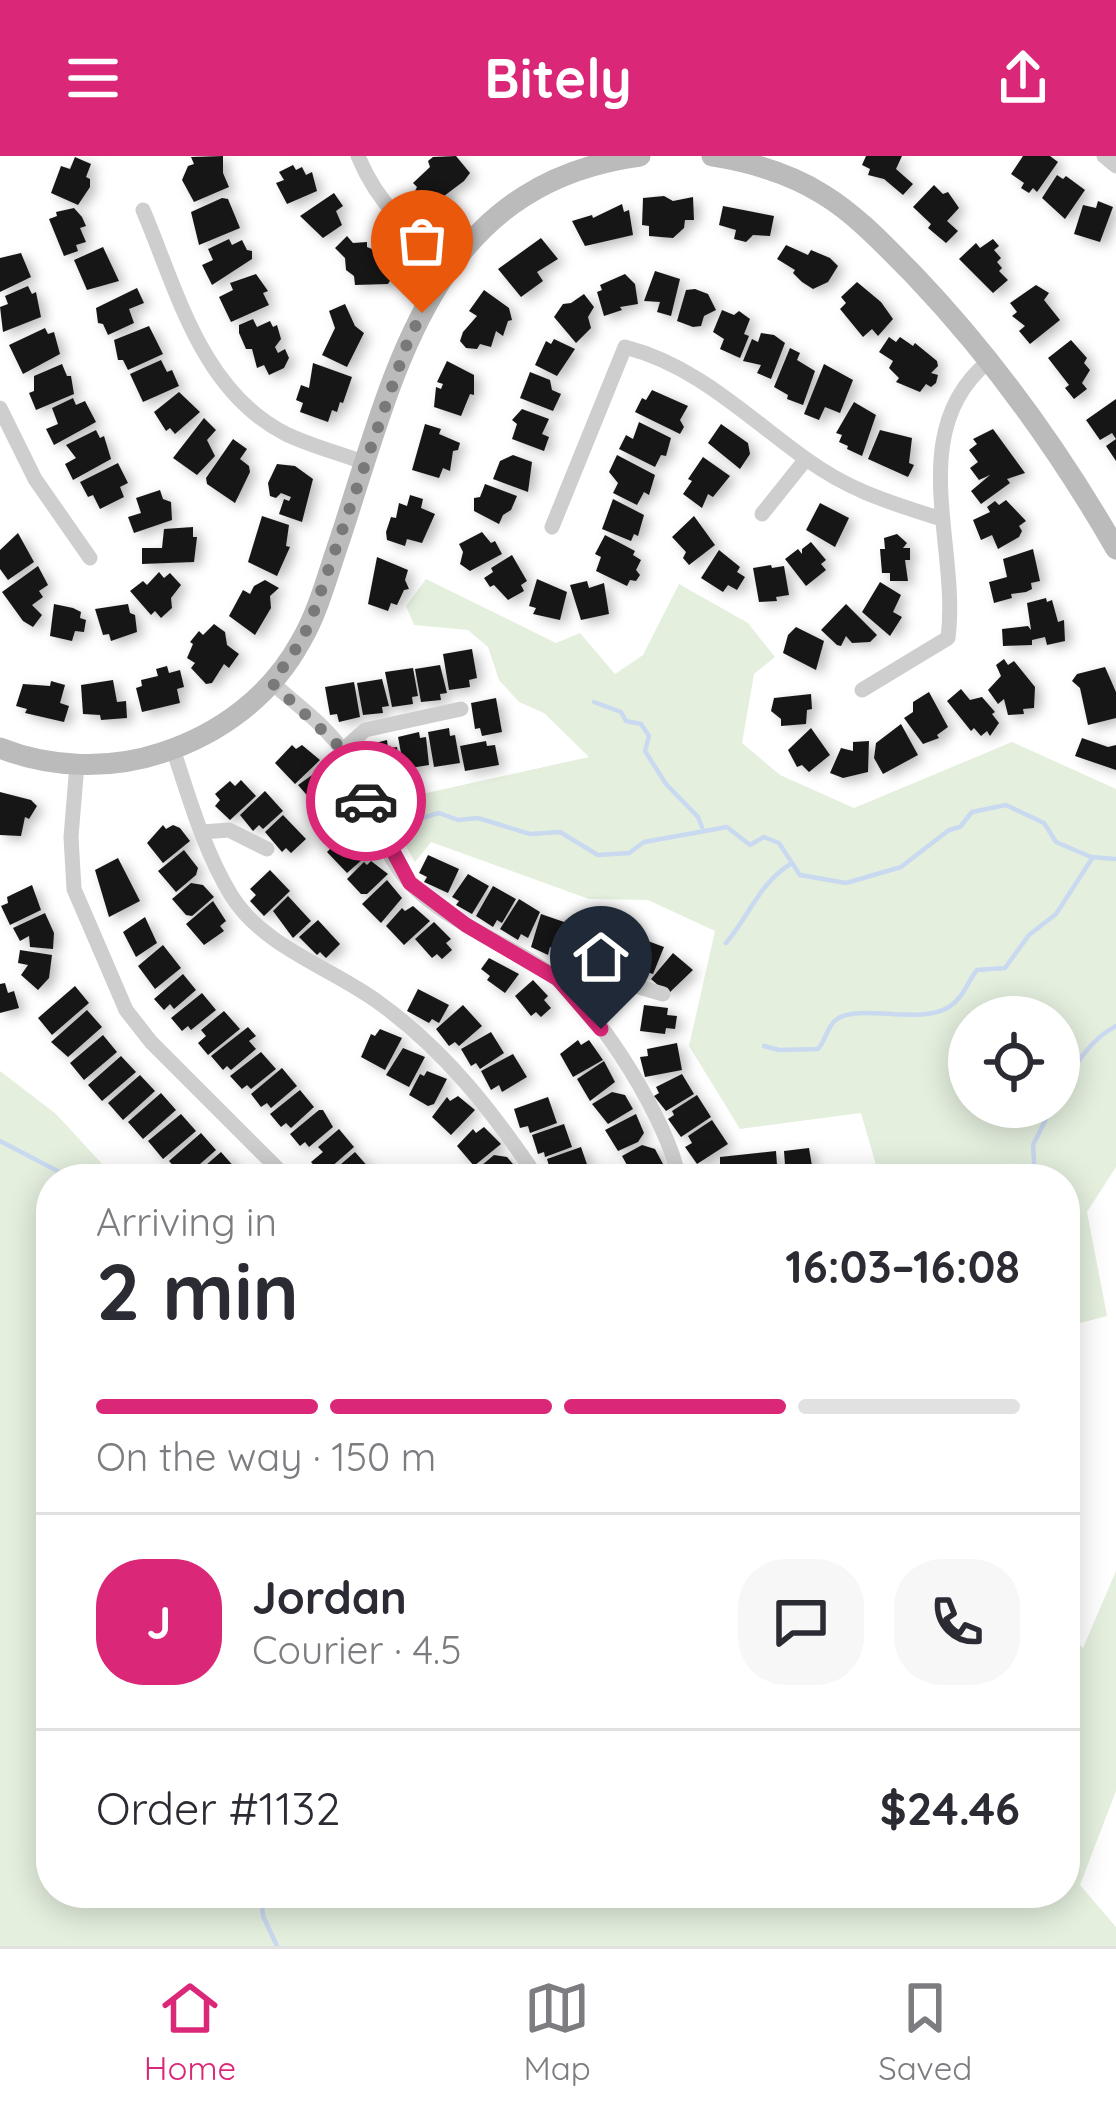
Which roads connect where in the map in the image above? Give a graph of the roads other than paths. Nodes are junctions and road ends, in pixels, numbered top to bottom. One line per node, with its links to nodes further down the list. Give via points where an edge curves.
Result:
1 (358, 156): 7 (street, via 398,221)
2 (640, 156): 7 (street, via 531,193 492,218)
3 (712, 156): 8 (street, via 822,194 890,250)
4 (1104, 156): 5 (street)
5 (1116, 166)
6 (143, 210): 11 (street, via 200,346 232,390 286,434)
7 (451, 262): 11 (street, via 408,341)
8 (989, 362): 13 (street, via 968,378 952,407 941,456); 15 (street)
9 (0, 408): 16 (street, via 35,479)
10 (806, 459): 12 (street); 13 (street, via 864,495); 14 (street, via 708,384 625,347)
11 (365, 463): 17 (street, via 313,614)
12 (762, 514)
13 (941, 520): 18 (street, via 948,638)
14 (552, 527)
15 (1116, 549)
16 (90, 558)
17 (272, 683): 21 (street, via 222,725); 22 (street)
18 (862, 690)
19 (460, 709): 22 (street, via 365,730)
20 (0, 748): 23 (street)
21 (172, 749): 23 (street); 24 (street)
22 (343, 750): 26 (street, via 410,883)
23 (77, 764): 28 (street, via 74,889 126,1010)
24 (202, 832): 25 (street, via 229,830); 29 (street, via 231,896 261,931 379,1003 459,1073)
25 (267, 849)
26 (558, 979): 27 (street, via 601,976); 30 (street, via 622,1054)
27 (663, 994)
28 (276, 1164)
29 (528, 1164)
30 (675, 1164)

